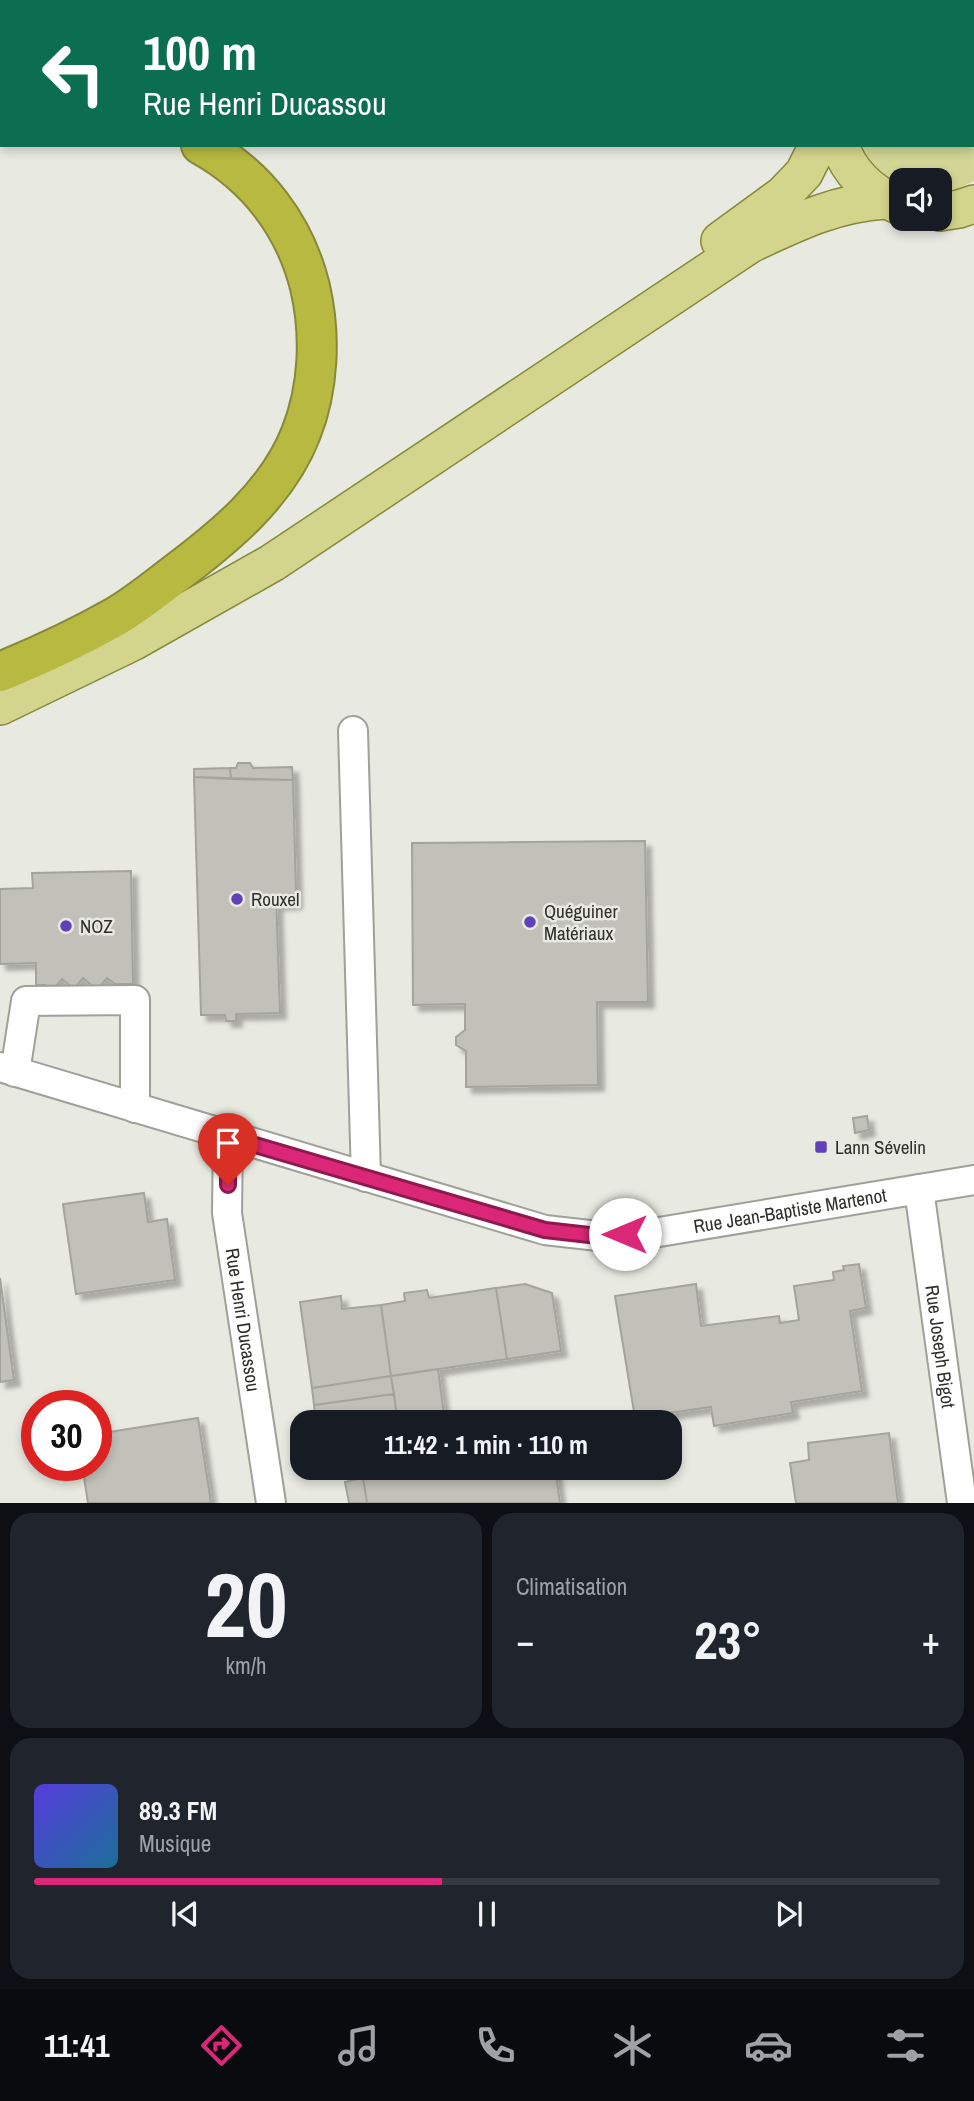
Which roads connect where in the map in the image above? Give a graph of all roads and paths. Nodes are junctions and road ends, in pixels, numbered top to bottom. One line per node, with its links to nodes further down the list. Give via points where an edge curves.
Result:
1 (204, 147): 8 (highway, via 271,203 304,260 314,305 317,356 301,435 248,513 199,556 116,616)
2 (817, 147): 9 (main road, via 804,173 773,202 684,268 364,484 127,629)
3 (841, 147): 4 (main road, via 867,187)
4 (889, 201)
5 (889, 203): 10 (main road, via 857,202 827,210 750,244 271,563 134,641)
6 (974, 204): 7 (main road)
7 (952, 210)
8 (0, 672)
9 (0, 688)
10 (0, 706)
11 (353, 731): 15 (street)
12 (8, 1069): 13 (street, Rue Jean-Baptiste Martenot); 13 (street, via 26,1001 135,1000)
13 (135, 1108): 14 (street, Rue Jean-Baptiste Martenot)
14 (228, 1137): 15 (street, Rue Jean-Baptiste Martenot); 18 (street, Rue Henri Ducassou, via 227,1213)
15 (366, 1177): 17 (street, Rue Jean-Baptiste Martenot, via 545,1230 598,1236 653,1233)
16 (974, 1180): 17 (street, Rue Jean-Baptiste Martenot)
17 (919, 1189): 19 (street, Rue Joseph Bigot)
18 (271, 1503)
19 (962, 1503)

